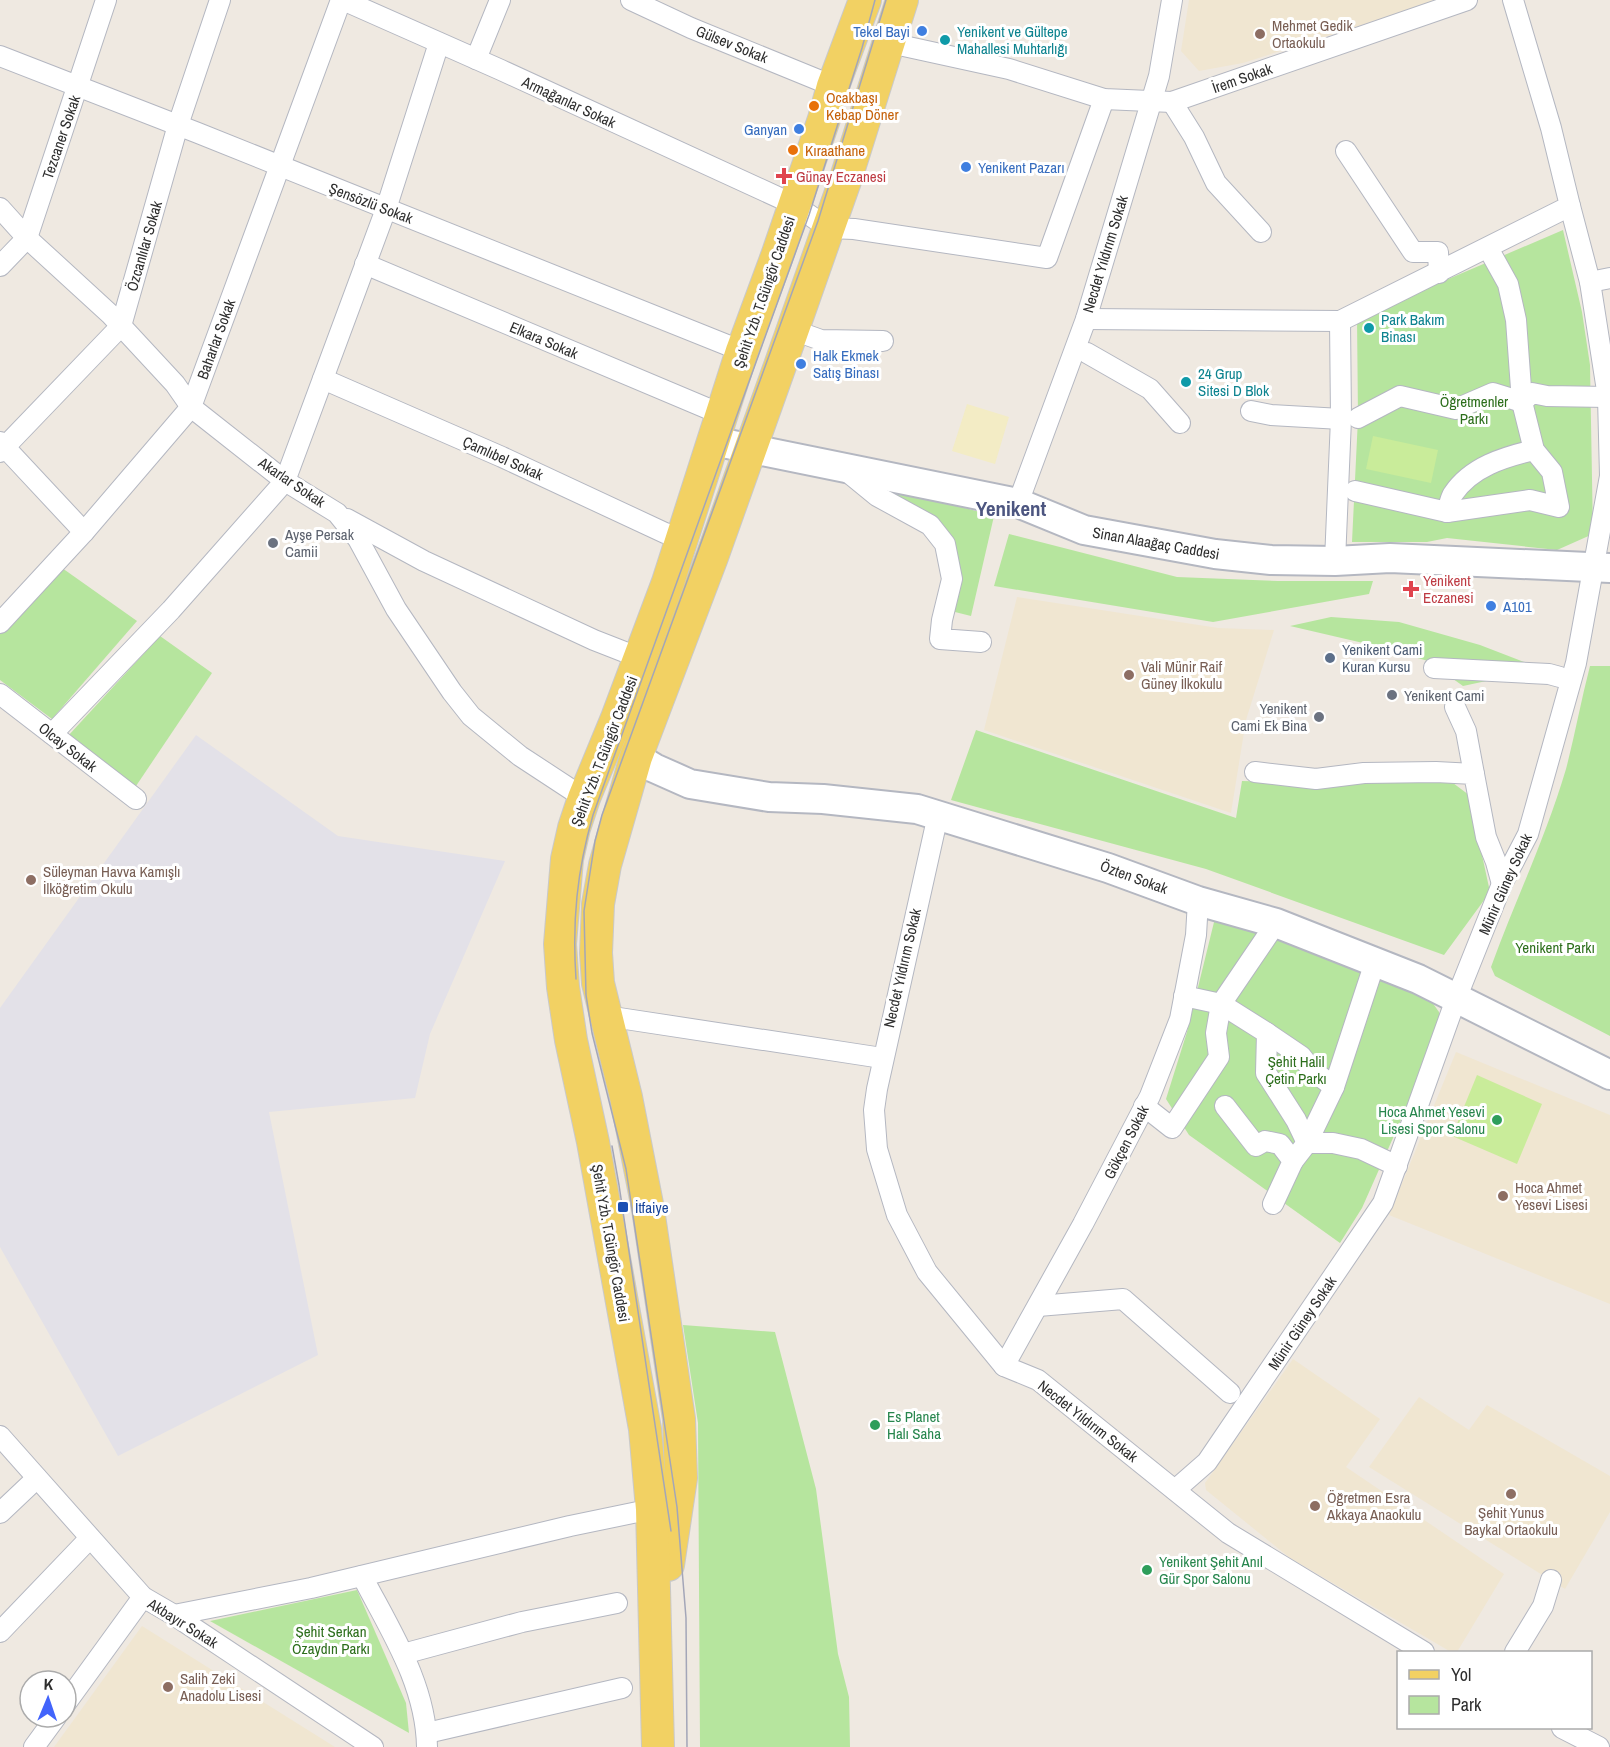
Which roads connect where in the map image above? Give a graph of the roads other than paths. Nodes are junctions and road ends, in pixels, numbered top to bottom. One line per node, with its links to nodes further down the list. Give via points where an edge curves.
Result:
1 (106, 0): 16 (street, Tezcaner Sokak)
2 (220, 0): 20 (street, Özcanlılar Sokak)
3 (342, 0): 11 (street, Armağanlar Sokak); 22 (street, Baharlar Sokak)
4 (500, 0): 14 (street)
5 (631, 0): 15 (street, Gülsev Sokak)
6 (865, 0): 15 (main road, Şehit Yzb. T.Güngör Caddesi)
7 (902, 0): 12 (main road, Şehit Yzb. T.Güngör Caddesi)
8 (1172, 0): 18 (street, Necdet Yıldırım Sokak)
9 (1467, 0): 19 (street, İrem Sokak)
10 (1513, 0): 24 (street, Münir Güney Sokak)
11 (439, 43): 14 (street, Armağanlar Sokak); 26 (street)
12 (890, 44): 17 (street, İrem Sokak, via 1009,69); 27 (main road, Şehit Yzb. T.Güngör Caddesi)
13 (0, 56): 16 (street, Şensözlü Sokak)
14 (476, 59): 23 (street, Armağanlar Sokak)
15 (833, 86): 23 (main road, Şehit Yzb. T.Güngör Caddesi)
16 (78, 87): 20 (street, Şensözlü Sokak); 29 (street, Tezcaner Sokak)
17 (1104, 99): 18 (street, İrem Sokak); 27 (street, via 1047,258)
18 (1151, 101): 19 (street, İrem Sokak); 36 (street, Necdet Yıldırım Sokak)
19 (1172, 102): 28 (street, via 1216,183)
20 (178, 125): 22 (street, Şensözlü Sokak); 38 (street, Özcanlılar Sokak)
21 (1346, 151): 33 (street, via 1413,252 1438,252)
22 (280, 166): 26 (street, Şensözlü Sokak); 46 (street, Baharlar Sokak)
23 (795, 205): 27 (street, Armağanlar Sokak); 41 (main road, Şehit Yzb. T.Güngör Caddesi)
24 (1570, 206): 30 (street); 35 (street, Münir Güney Sokak)
25 (0, 207): 29 (street, Akarlar Sokak)
26 (386, 208): 31 (street); 41 (street, Şensözlü Sokak)
27 (828, 228): 39 (main road, Şehit Yzb. T.Güngör Caddesi)
28 (1260, 232)
29 (27, 238): 32 (street, Tezcaner Sokak); 38 (street, Akarlar Sokak)
30 (1488, 248): 33 (street); 45 (street, via 1508,284 1516,320)
31 (365, 264): 43 (street); 50 (street, Elkara Sokak)
32 (0, 266)
33 (1439, 273): 37 (street)
34 (1610, 278): 35 (street)
35 (1590, 282): 44 (street, Münir Güney Sokak)
36 (1086, 319): 37 (street); 57 (street, Necdet Yıldırım Sokak)
37 (1340, 321): 48 (street)
38 (121, 326): 46 (street, Akarlar Sokak, via 176,384); 51 (street, Özcanlılar Sokak)
39 (793, 330): 40 (street, via 821,340); 52 (main road, Şehit Yzb. T.Güngör Caddesi)
40 (883, 342)
41 (742, 351): 50 (main road, Şehit Yzb. T.Güngör Caddesi)
42 (1087, 352): 49 (street, via 1150,390)
43 (323, 380): 55 (street); 61 (street, Çamlıbel Sokak)
44 (1608, 397): 45 (street, via 1532,393); 63 (street, Münir Güney Sokak, via 1610,476)
45 (1522, 402): 48 (street, via 1493,393 1456,409 1400,396); 53 (street)
46 (191, 407): 55 (street, Akarlar Sokak); 60 (street, Baharlar Sokak)
47 (1251, 411): 48 (street)
48 (1350, 418): 62 (street)
49 (1180, 423)
50 (718, 428): 52 (street, Sinan Alaağaç Caddesi); 61 (main road, Şehit Yzb. T.Güngör Caddesi)
51 (2, 447): 60 (street)
52 (749, 449): 54 (street, Sinan Alaağaç Caddesi); 72 (main road, Şehit Yzb. T.Güngör Caddesi)
53 (1534, 450): 58 (street, via 1486,465 1451,496); 58 (street, via 1552,472 1559,507 1530,500)
54 (842, 468): 57 (street, Sinan Alaağaç Caddesi); 65 (street, via 877,496 930,525 945,544 951,579 940,639)
55 (285, 481): 59 (street, Akarlar Sokak); 71 (street, via 171,610)
56 (1355, 492): 58 (street)
57 (1018, 503): 62 (street, Sinan Alaağaç Caddesi, via 1084,530 1154,544 1271,560)
58 (1447, 512)
59 (337, 513): 66 (street, via 424,561); 75 (street, Akarlar Sokak, via 358,539 396,609 471,716 520,756)
60 (84, 532): 64 (street, Baharlar Sokak)
61 (683, 539): 66 (main road, Şehit Yzb. T.Güngör Caddesi)
62 (1335, 561): 63 (street, Sinan Alaağaç Caddesi, via 1390,558)
63 (1602, 568): 78 (street, Münir Güney Sokak, via 1528,834)
64 (0, 623)
65 (981, 642)
66 (640, 658): 75 (main road, Şehit Yzb. T.Güngör Caddesi)
67 (1434, 668): 68 (street)
68 (1560, 677)
69 (0, 694): 71 (street, Olcay Sokak)
70 (1455, 707): 74 (street, via 1466,731)
71 (52, 734): 76 (street, Olcay Sokak)
72 (636, 757): 77 (street, Özten Sokak, via 690,784 769,797 917,809); 85 (main road, Şehit Yzb. T.Güngör Caddesi, via 610,844 598,904 598,983)
73 (1255, 772): 74 (street, via 1316,778 1364,773)
74 (1474, 774): 78 (street, via 1486,837)
75 (584, 798): 102 (main road, Şehit Yzb. T.Güngör Caddesi, via 567,859 560,944 563,987 645,1429)
76 (136, 799)
77 (938, 815): 79 (street, Özten Sokak, via 1108,868); 87 (street, Necdet Yıldırım Sokak)
78 (1502, 884): 83 (street, Münir Güney Sokak)
79 (1198, 901): 80 (street, Özten Sokak); 82 (street, Gökçen Sokak)
80 (1276, 923): 81 (street, Özten Sokak); 84 (street)
81 (1375, 962): 83 (street, Özten Sokak, via 1418,978); 89 (street)
82 (1184, 996): 84 (street); 90 (street, Gökçen Sokak, via 1180,1019)
83 (1456, 999): 88 (street, Özten Sokak); 94 (street, Münir Güney Sokak)
84 (1221, 1004): 86 (street); 90 (street, via 1216,1033 1219,1057 1173,1128)
85 (606, 1016): 87 (street); 111 (main road, Şehit Yzb. T.Güngör Caddesi, via 648,1209 679,1419 681,1478)
86 (1267, 1033): 89 (street, via 1301,1056); 92 (street, via 1266,1073)
87 (882, 1058): 97 (street, Necdet Yıldırım Sokak, via 874,1110 877,1149 897,1215 927,1272)
88 (1610, 1075)
89 (1334, 1087): 92 (street)
90 (1144, 1106): 96 (street, Gökçen Sokak)
91 (1225, 1106): 93 (street, via 1256,1146 1265,1141 1280,1144)
92 (1307, 1143): 93 (street); 94 (street, via 1361,1149)
93 (1293, 1161): 95 (street)
94 (1397, 1166): 101 (street, Münir Güney Sokak, via 1383,1203 1277,1361 1207,1462)
95 (1273, 1204)
96 (1038, 1306): 97 (street, Gökçen Sokak); 98 (street, via 1123,1299)
97 (1004, 1366): 101 (street, Necdet Yıldırım Sokak, via 1038,1380)
98 (1230, 1393)
99 (0, 1436): 100 (street, Akbayır Sokak)
100 (37, 1478): 103 (street); 104 (street, Akbayır Sokak)
101 (1175, 1490): 112 (street, Necdet Yıldırım Sokak, via 1228,1533)
102 (652, 1509): 105 (street); 111 (main road, Şehit Yzb. T.Güngör Caddesi)
103 (0, 1513)
104 (90, 1538): 107 (street, Akbayır Sokak); 110 (street)
105 (362, 1576): 109 (street); 114 (street)
106 (1551, 1580): 113 (street, via 1543,1606)
107 (143, 1597): 109 (street, Akbayır Sokak); 115 (street)
108 (617, 1603): 114 (street, via 522,1622)
109 (174, 1615): 121 (street, Akbayır Sokak)
110 (0, 1632)
111 (654, 1649): 122 (main road, Şehit Yzb. T.Güngör Caddesi)
112 (1421, 1651)
113 (1516, 1651)
114 (403, 1654): 119 (street, via 423,1704)
115 (78, 1686)
116 (622, 1688): 119 (street)
117 (47, 1729): 120 (street)
118 (1564, 1729): 123 (street)
119 (427, 1740)
120 (34, 1747)
121 (373, 1747)
122 (658, 1747)
123 (1599, 1747)

